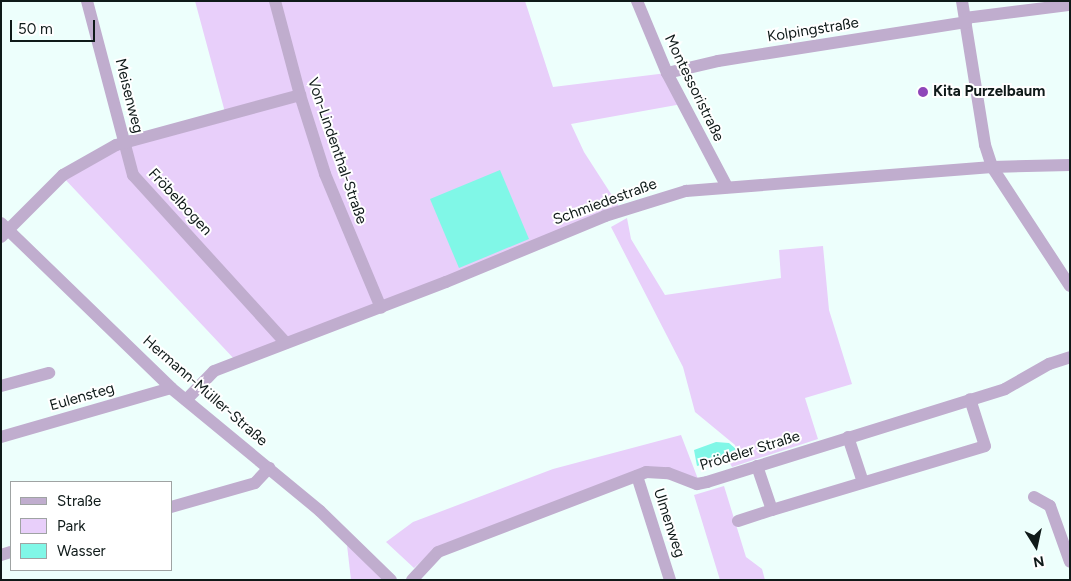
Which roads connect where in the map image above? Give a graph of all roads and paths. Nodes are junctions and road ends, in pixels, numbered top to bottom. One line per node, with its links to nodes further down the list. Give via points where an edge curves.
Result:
1 (87, 1): 9 (street, Meisenweg)
2 (275, 1): 8 (street, Von-Lindenthal-Straße)
3 (637, 1): 7 (street, Montessoristraße)
4 (962, 1): 6 (street)
5 (1070, 5): 6 (street, Kolpingstraße)
6 (965, 20): 7 (street, Kolpingstraße, via 718,61); 11 (street, via 985,145)
7 (666, 73): 12 (street, Montessoristraße)
8 (300, 95): 9 (street); 15 (street, Von-Lindenthal-Straße, via 339,212)
9 (126, 143): 13 (street, Meisenweg, via 63,175); 16 (street, Fröbelbogen, via 133,175)
10 (1070, 165): 11 (street, Schmiedestraße)
11 (992, 167): 12 (street, Schmiedestraße); 14 (street)
12 (727, 187): 15 (street, Schmiedestraße, via 686,191 605,216)
13 (4, 230): 20 (street, Hermann-Müller-Straße)
14 (1070, 286)
15 (381, 308): 16 (street, Schmiedestraße)
16 (286, 343): 22 (street, Schmiedestraße, via 214,371)
17 (1070, 357): 21 (street, Prödeler Straße, via 1049,364 1005,389)
18 (49, 372): 19 (street)
19 (1, 386)
20 (171, 388): 22 (street, Hermann-Müller-Straße); 23 (street, Eulensteg)
21 (970, 399): 24 (street, Prödeler Straße); 28 (street, via 985,446)
22 (186, 400): 26 (street, Hermann-Müller-Straße)
23 (1, 437)
24 (848, 437): 25 (street, Prödeler Straße); 28 (street)
25 (758, 466): 27 (street, Prödeler Straße, via 696,484 659,471); 31 (street)
26 (269, 468): 30 (street, via 255,483); 34 (street, Hermann-Müller-Straße, via 320,511)
27 (638, 476): 35 (street, Prödeler Straße, via 438,552); 36 (street, Ulmenweg)
28 (862, 482): 31 (street)
29 (1034, 497): 33 (street, via 1050,506)
30 (172, 507)
31 (772, 510): 32 (street)
32 (738, 520)
33 (1070, 562)
34 (391, 580)
35 (412, 580)
36 (670, 580)

